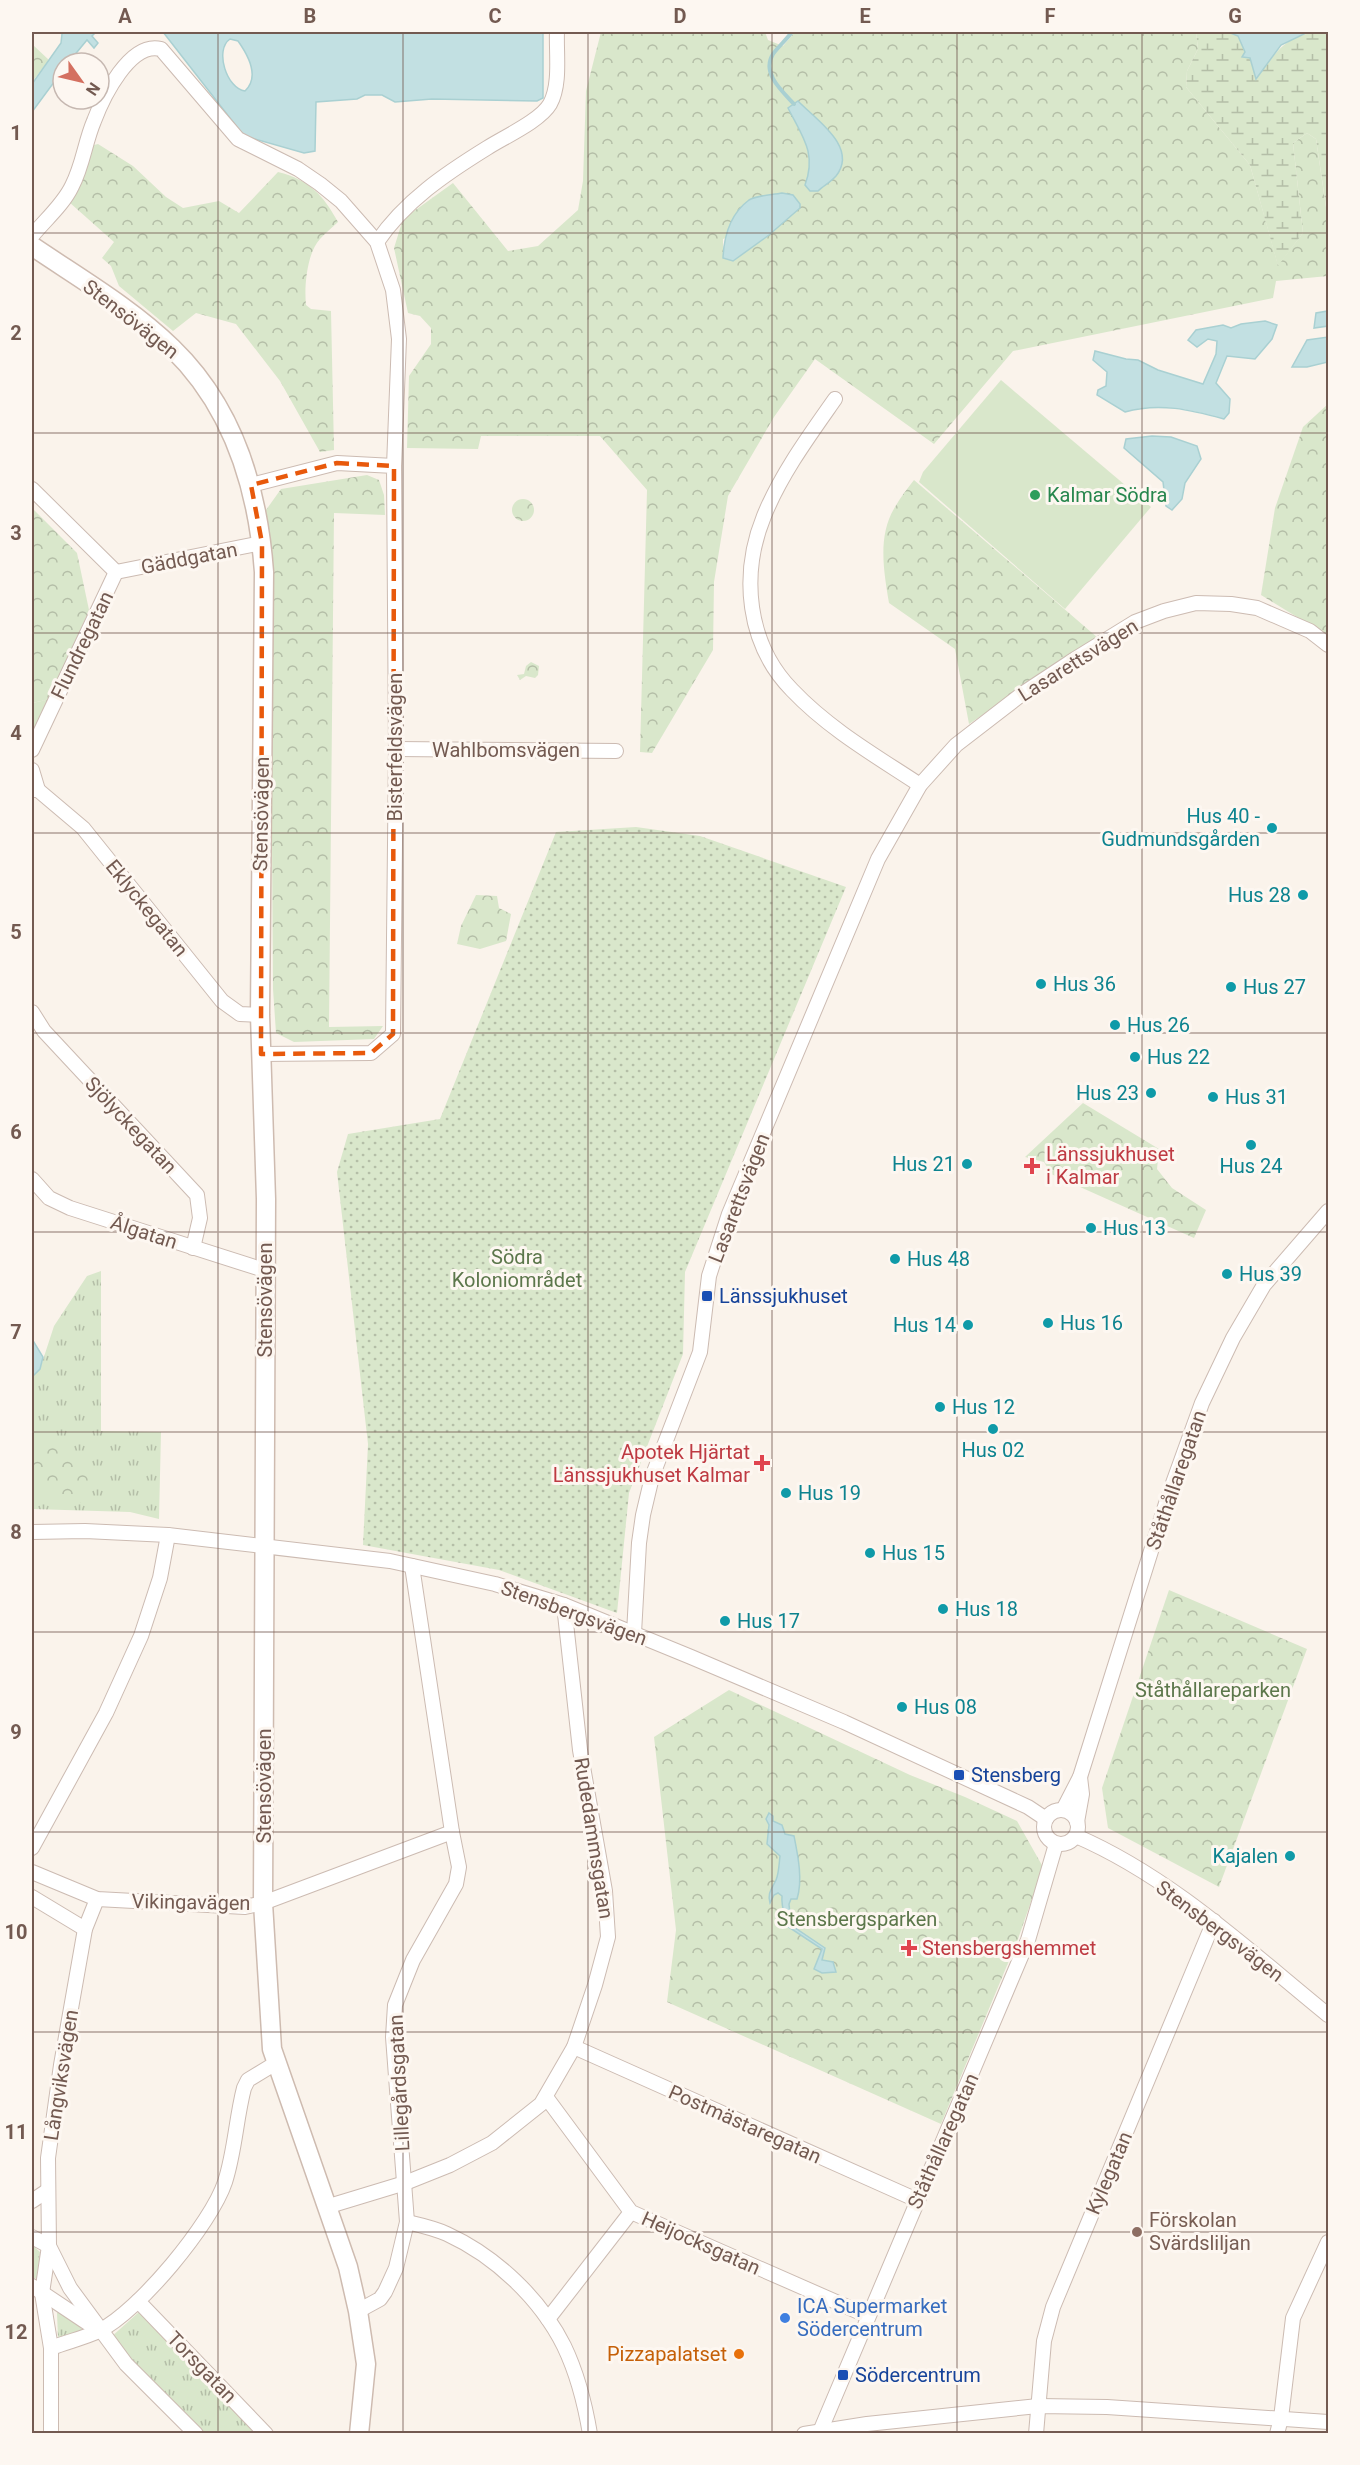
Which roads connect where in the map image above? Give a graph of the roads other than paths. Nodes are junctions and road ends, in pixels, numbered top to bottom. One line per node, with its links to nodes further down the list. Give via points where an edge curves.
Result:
1 (557, 32): 3 (street, via 556,86 550,105 406,206)
2 (32, 236): 3 (street, via 68,195 93,121 110,86 138,54 153,47 161,49 238,139 320,184 341,201)
3 (377, 242): 6 (street, Bisterfeldsvägen, via 393,290 399,339)
4 (32, 246): 7 (street, Stensövägen, via 131,315 179,356 213,399)
5 (835, 399): 16 (street, via 795,457 764,517 750,567 752,611 761,648 791,689 834,728)
6 (394, 466): 7 (street, via 337,463); 12 (street, Bisterfeldsvägen)
7 (251, 485): 9 (street, Stensövägen)
8 (32, 489): 10 (street)
9 (262, 543): 10 (street, Gäddgatan); 19 (street, Stensövägen)
10 (116, 572): 13 (street, Flundregatan)
11 (1329, 645): 16 (street, Lasarettsvägen, via 1310,631 1257,608 1196,603 1164,611 1136,622 1022,694 956,745)
12 (396, 749): 14 (street, Wahlbomsvägen); 20 (street, Bisterfeldsvägen, via 393,1035 370,1053)
13 (32, 750)
14 (616, 751)
15 (32, 770): 17 (street, Eklyckegatan)
16 (920, 785): 30 (street, Lasarettsvägen, via 878,860 729,1214 709,1276 700,1352 652,1477 643,1515)
17 (35, 790): 19 (street, Eklyckegatan, via 83,828 222,1001 240,1014)
18 (32, 1012): 23 (street, Sjölyckegatan, via 44,1031 197,1195 200,1218)
19 (260, 1015): 20 (street, Stensövägen)
20 (261, 1054): 24 (street, Stensövägen)
21 (32, 1179): 23 (street, Ålgatan, via 49,1198 70,1208)
22 (1329, 1211): 31 (street, Ståthållaregatan, via 1264,1285 1202,1403 1168,1497)
23 (193, 1248): 24 (street, Ålgatan)
24 (264, 1270): 27 (street, Stensövägen)
25 (32, 1532): 26 (street, Stensbergsvägen)
26 (168, 1534): 27 (street, Stensbergsvägen); 37 (street, via 160,1578 141,1636 106,1713)
27 (264, 1546): 28 (street, Stensbergsvägen); 41 (street, Stensövägen)
28 (412, 1566): 29 (street, Stensbergsvägen, via 495,1584); 35 (street, Lillegårdsgatan)
29 (564, 1605): 30 (street, Stensbergsvägen); 45 (street, Rudedammsgatan, via 580,1750 605,1891 608,1936)
30 (634, 1633): 33 (street, Stensbergsvägen, via 844,1722 1028,1807)
31 (1080, 1777): 32 (street, Ståthållaregatan); 34 (street, Ståthållaregatan)
32 (1063, 1810): 33 (street); 34 (street, via 1072,1814)
33 (1046, 1819): 36 (street, via 1045,1834)
34 (1077, 1829): 36 (street, via 1068,1844); 42 (street, Stensbergsvägen)
35 (452, 1832): 41 (street, Vikingavägen); 48 (street, Lillegårdsgatan, via 459,1867 456,1884 412,1960 395,2006 393,2037)
36 (1056, 1844): 50 (street, Ståthållaregatan, via 1028,1940)
37 (32, 1848)
38 (32, 1872): 40 (street, Vikingavägen)
39 (32, 1898): 43 (street)
40 (97, 1899): 41 (street, Vikingavägen, via 245,1907); 43 (street, Långviksvägen)
41 (264, 1903): 46 (street, Stensövägen)
42 (1214, 1921): 44 (street, Stensbergsvägen); 65 (street, Kylegatan, via 1053,2307 1044,2341)
43 (85, 1929): 49 (street, Långviksvägen, via 61,2065)
44 (1329, 2015)
45 (574, 2047): 47 (street, Rudedammsgatan); 50 (street, Postmästaregatan)
46 (276, 2063): 52 (street, Stensövägen); 59 (street, via 248,2080 244,2088 225,2183 211,2212)
47 (546, 2097): 48 (street, Rudedammsgatan, via 492,2143); 53 (street, Heijocksgatan)
48 (405, 2183): 52 (street, Rudedammsgatan); 54 (street, Lillegårdsgatan)
49 (47, 2191): 51 (street); 57 (street, Långviksvägen)
50 (917, 2200): 61 (street, Ståthållaregatan)
51 (32, 2201)
52 (326, 2206): 60 (street, Stensövägen, via 348,2267)
53 (631, 2212): 61 (street, Heijocksgatan); 62 (street)
54 (407, 2222): 60 (street, Lillegårdsgatan, via 386,2292 380,2300); 62 (street, via 448,2234 490,2260 525,2291)
55 (32, 2237): 57 (street)
56 (1329, 2242): 66 (street, via 1293,2318)
57 (49, 2246): 58 (street, Långviksvägen); 63 (street, via 70,2288)
58 (37, 2289): 63 (street); 64 (street, Långviksvägen)
59 (138, 2301): 63 (street); 70 (street, Torsgatan)
60 (358, 2311): 71 (street, Stensövägen, via 366,2364)
61 (868, 2316): 74 (street, Ståthållaregatan)
62 (548, 2319): 72 (street, via 580,2389)
63 (99, 2331): 64 (street); 69 (street, via 126,2364)
64 (51, 2348): 68 (street, Långviksvägen)
65 (1038, 2406): 66 (street); 74 (street, via 867,2424); 75 (street, Kylegatan)
66 (1281, 2418): 67 (street); 76 (street)
67 (1329, 2422)
68 (51, 2433)
69 (196, 2433)
70 (266, 2433)
71 (359, 2433)
72 (590, 2433)
73 (804, 2433): 74 (street)
74 (820, 2433)
75 (1036, 2433)
76 (1277, 2433)

